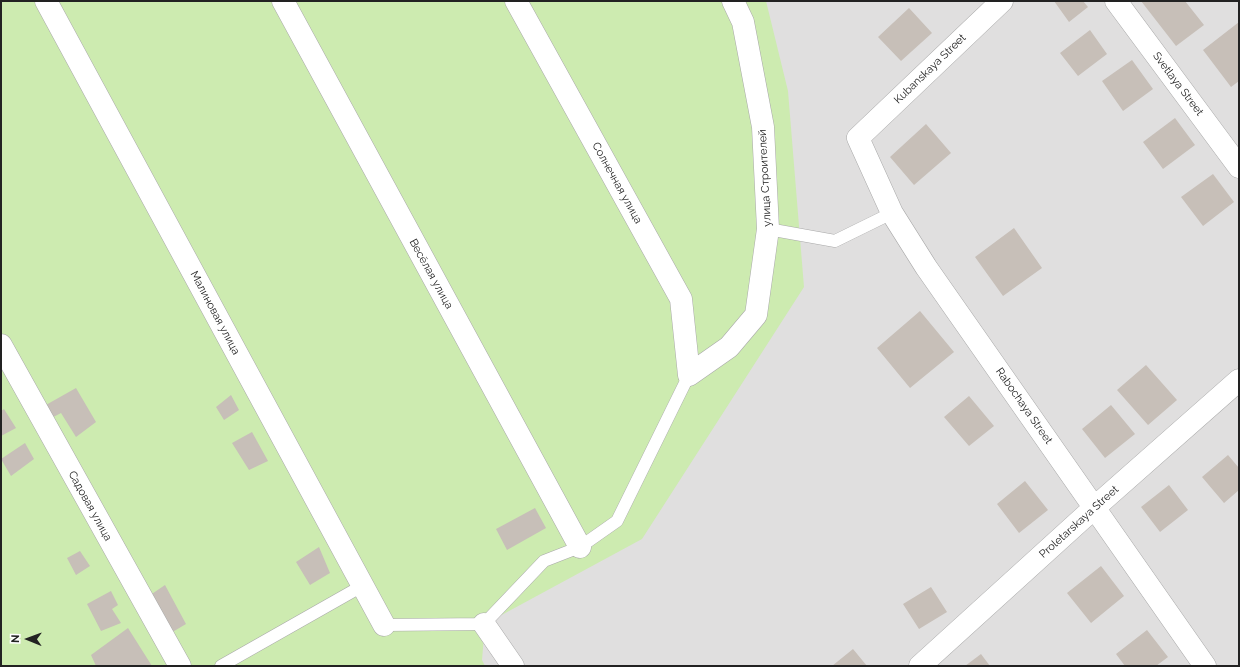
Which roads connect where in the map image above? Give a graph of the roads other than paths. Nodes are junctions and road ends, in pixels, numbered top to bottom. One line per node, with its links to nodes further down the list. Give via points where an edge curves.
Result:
1 (46, 1): 16 (street, Малиновая улица)
2 (283, 1): 15 (street, Весёлая улица)
3 (516, 1): 12 (street, Солнечная улица, via 681,299)
4 (733, 1): 10 (street, улица Строителей, via 743,22 763,127)
5 (1002, 1): 7 (street, Kubanskaya Street)
6 (1116, 1): 8 (street, Svetlaya Street)
7 (858, 138): 9 (street, Rabochaya Street)
8 (1239, 167)
9 (892, 214): 10 (lane, via 834,241); 14 (street, Rabochaya Street)
10 (768, 229): 12 (street, улица Строителей, via 756,315 729,347)
11 (1, 345): 19 (street, Садовая улица)
12 (689, 375): 15 (lane, via 617,521)
13 (1239, 380): 14 (street, Proletarskaya Street)
14 (1094, 508): 22 (street, Proletarskaya Street); 23 (street, Rabochaya Street)
15 (580, 547): 17 (lane, via 544,561)
16 (362, 586): 18 (street, Малиновая улица); 20 (lane)
17 (484, 624): 18 (lane); 21 (street)
18 (384, 625)
19 (180, 666)
20 (221, 666)
21 (513, 666)
22 (920, 666)
23 (1205, 666)

